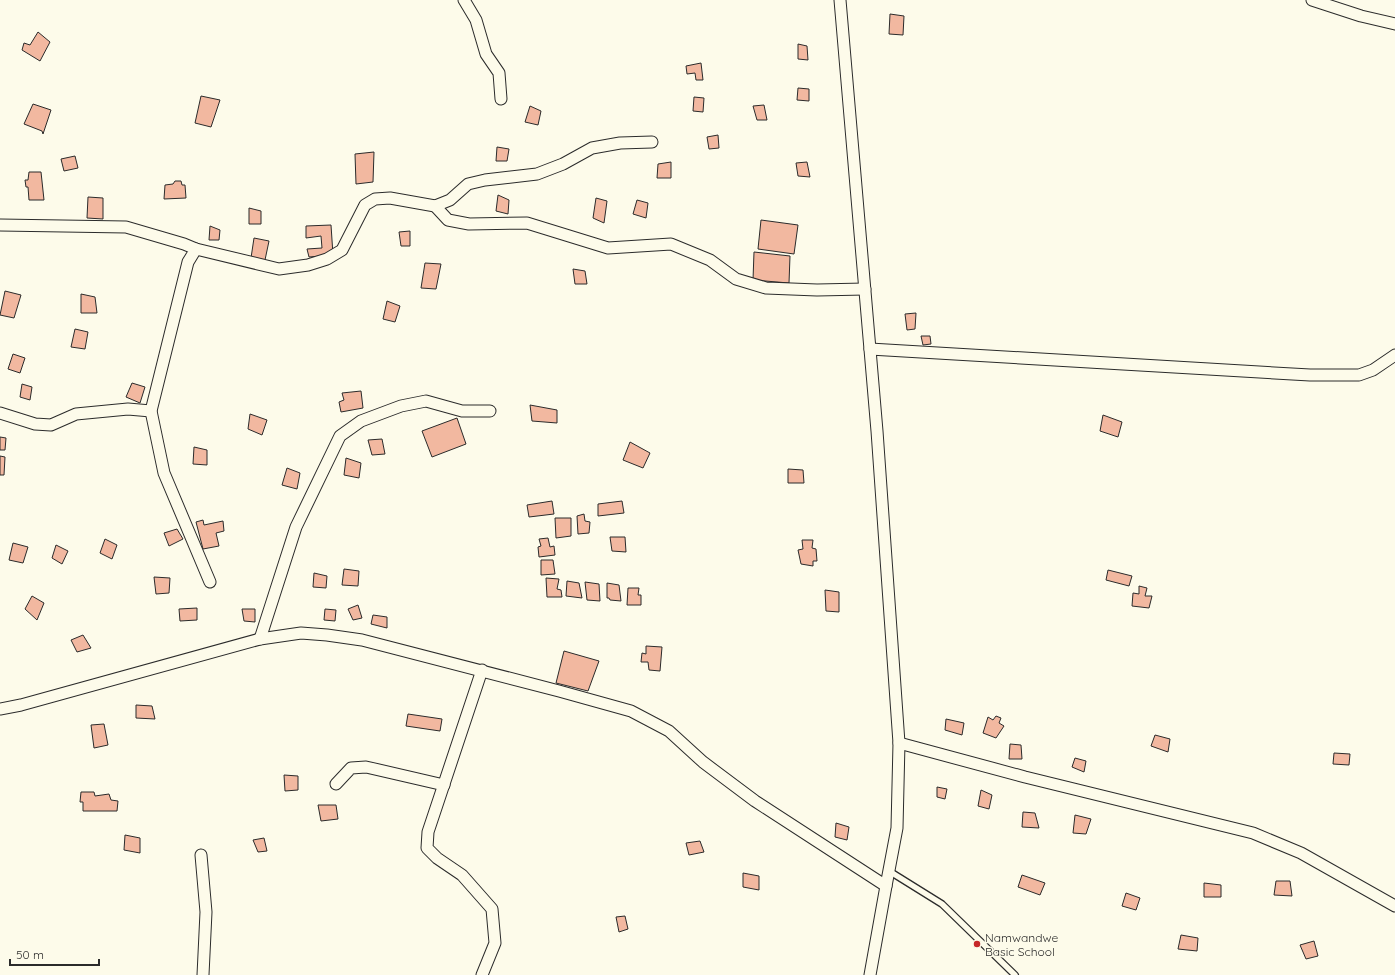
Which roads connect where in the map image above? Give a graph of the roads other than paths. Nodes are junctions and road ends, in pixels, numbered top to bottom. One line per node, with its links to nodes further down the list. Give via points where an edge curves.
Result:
1 (464, 0): 5 (street, via 476,20 486,54 500,73)
2 (840, 0): 10 (street)
3 (1312, 0): 4 (street)
4 (1395, 24)
5 (501, 99)
6 (652, 142): 7 (street, via 620,143 592,148 563,164 537,174 468,184 450,200)
7 (435, 206): 9 (street, via 390,198 375,199 365,205 342,250 327,259 308,265 279,269); 10 (street, via 448,220 469,224 527,223 608,248 671,244 710,260 736,279 766,288)
8 (0, 225): 9 (street, via 126,227)
9 (196, 249): 13 (street, via 188,262)
10 (865, 289): 11 (street)
11 (870, 349): 12 (street, via 1331,375 1359,375 1373,370); 20 (street)
12 (1395, 355)
13 (151, 411): 15 (street, via 128,409 76,414 51,426 35,424); 16 (street, via 164,473)
14 (490, 411): 17 (street, via 462,410 426,401 401,406 361,421 340,436 296,527)
15 (0, 413)
16 (210, 582)
17 (260, 639): 18 (street, via 327,634 362,640); 19 (street)
18 (482, 670): 22 (street); 25 (street, via 631,711 669,731 755,801)
19 (0, 709)
20 (899, 743): 24 (street, via 897,828); 26 (street, via 1253,833 1302,853)
21 (336, 784): 22 (street, via 351,768 366,767)
22 (444, 785): 28 (street, via 428,832 427,848 462,875 492,909 495,943)
23 (201, 855): 27 (street, via 206,912)
24 (889, 871): 25 (street); 30 (lane, via 942,904)
25 (886, 886): 29 (street)
26 (1395, 906)
27 (202, 975)
28 (482, 975)
29 (870, 975)
30 (1015, 975)

